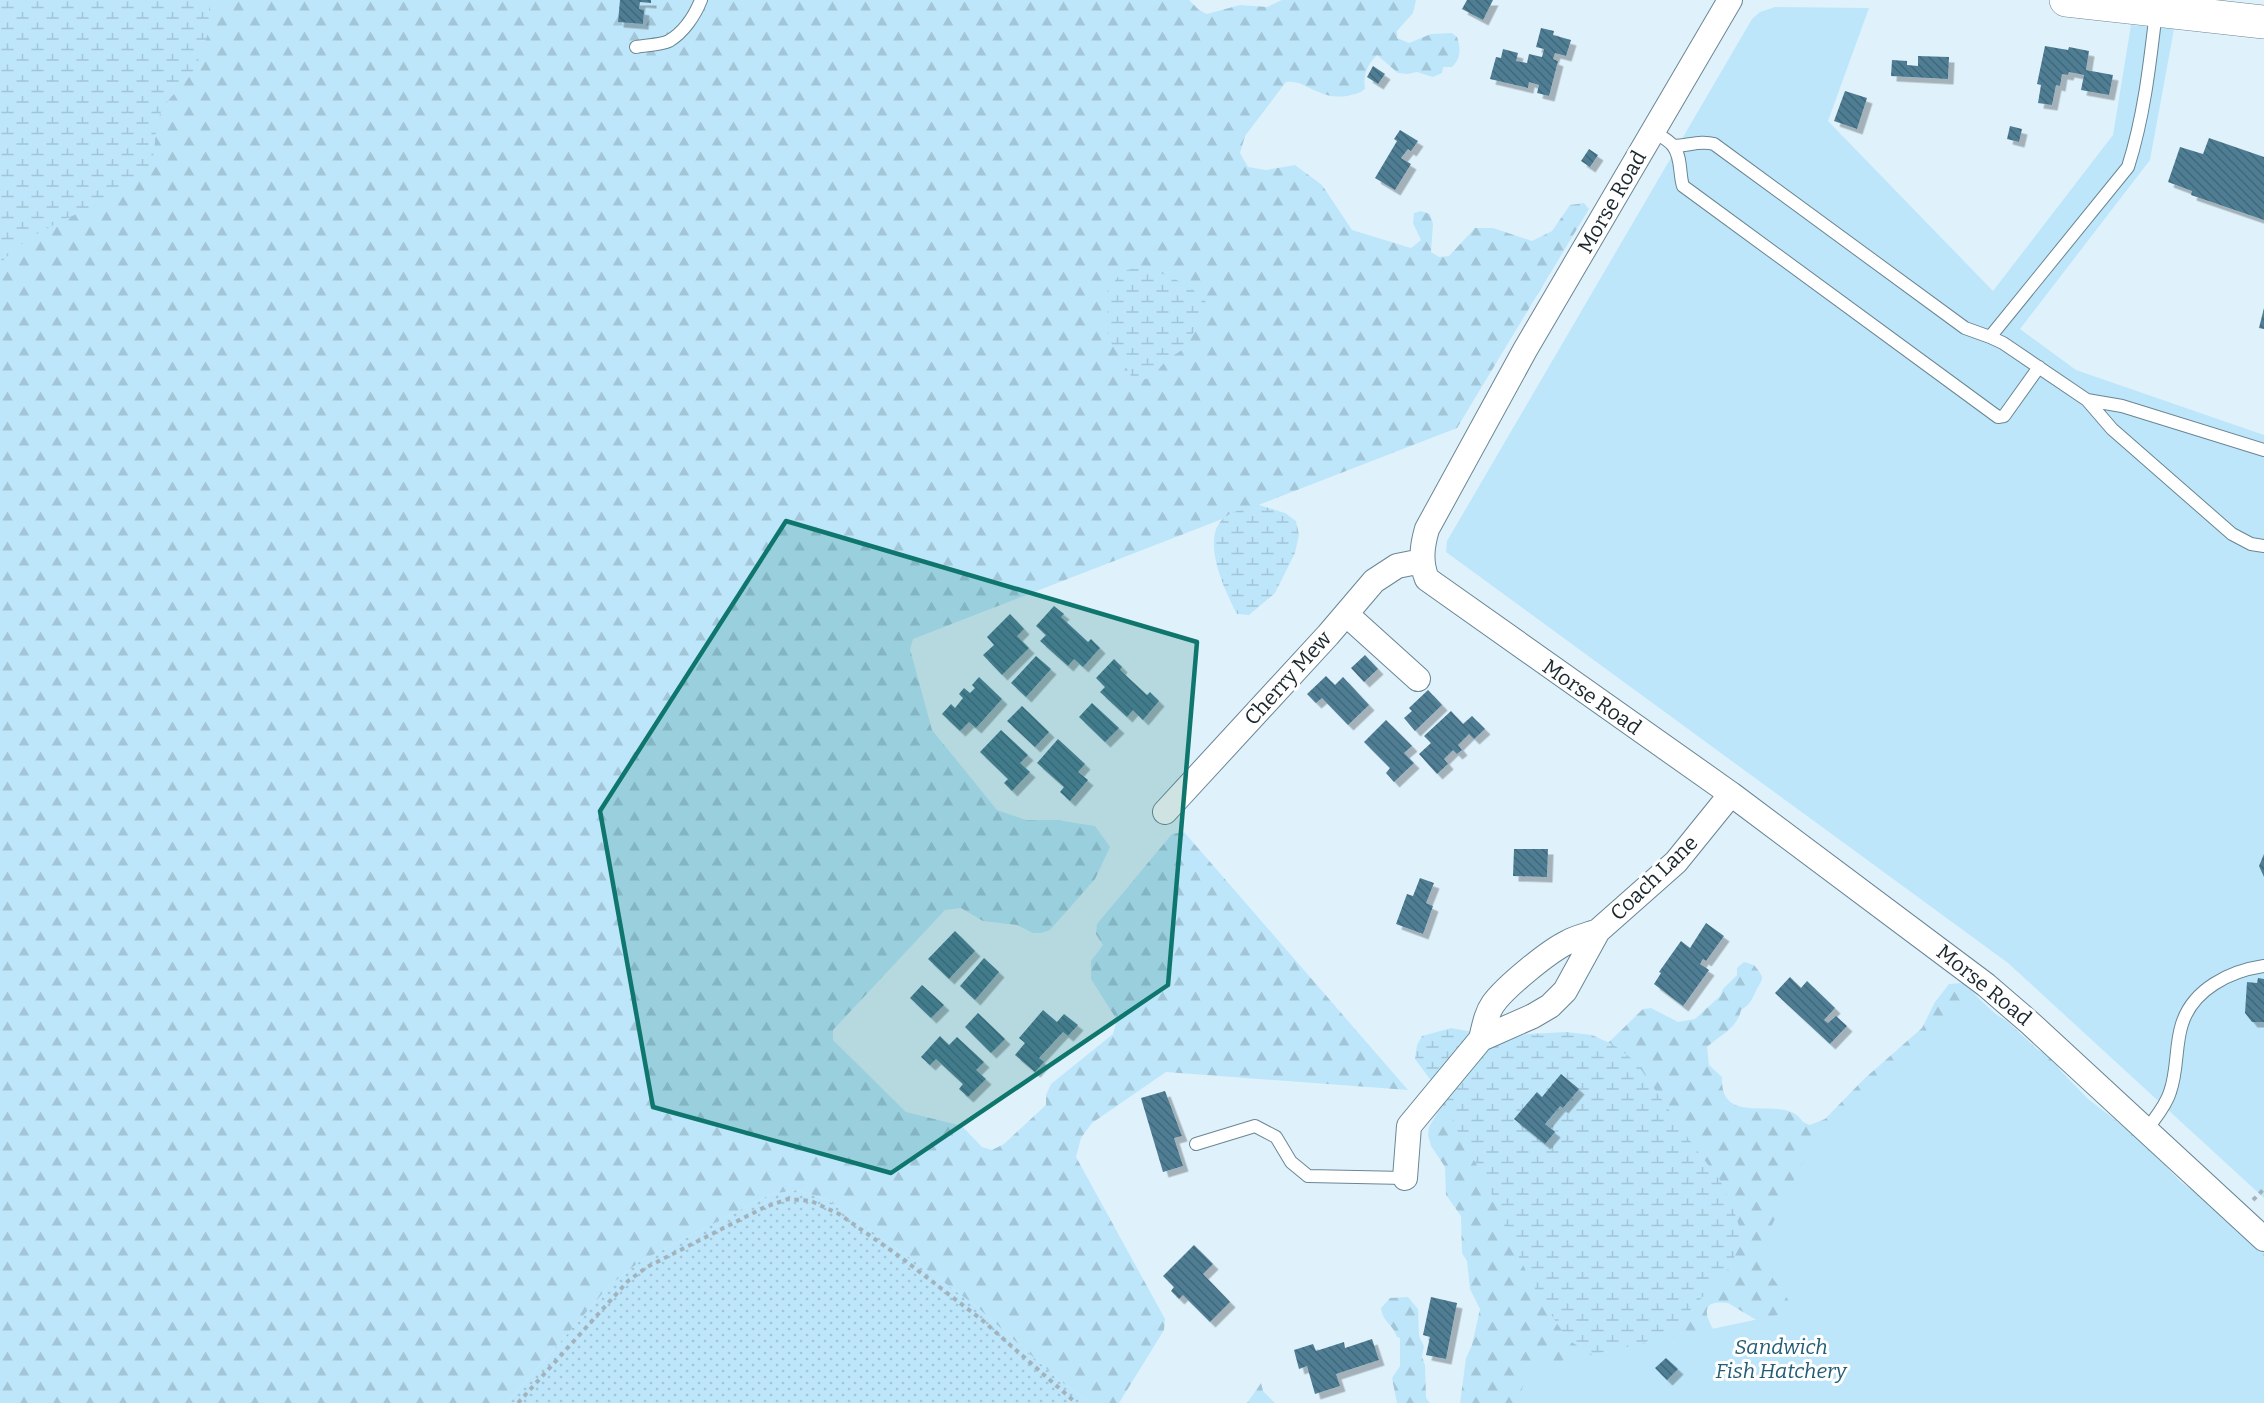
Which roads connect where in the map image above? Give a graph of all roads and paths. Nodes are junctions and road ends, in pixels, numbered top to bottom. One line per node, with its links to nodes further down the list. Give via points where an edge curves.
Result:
1 (701, 0): 6 (lane, via 696,12 668,42)
2 (1730, 0): 7 (street, Morse Road)
3 (2066, 0): 4 (main road)
4 (2156, 5): 5 (main road); 9 (lane, via 2150,59 2128,166)
5 (2264, 22)
6 (636, 47)
7 (1653, 131): 8 (lane); 14 (street, Morse Road, via 1525,350 1427,529)
8 (1673, 146): 9 (lane, via 1704,141 1714,144 1965,328); 10 (lane, via 1683,186 1998,417 2004,416)
9 (1990, 337): 10 (lane)
10 (2039, 367): 11 (lane)
11 (2087, 400): 12 (lane, via 2121,406); 13 (lane, via 2112,429 2232,534)
12 (2264, 450)
13 (2264, 546)
14 (1422, 561): 15 (street, Cherry Mew, via 1397,566 1374,580); 17 (street, Morse Road, via 1427,579 1434,586)
15 (1346, 614): 16 (street); 18 (street, Cherry Mew)
16 (1418, 679)
17 (1731, 794): 19 (street, Coach Lane, via 1676,862); 22 (street, Morse Road, via 1986,985)
18 (1165, 812)
19 (1598, 932): 21 (street, Coach Lane, via 1565,991 1550,1006); 21 (street, Coach Lane, via 1557,948 1505,992 1493,1004)
20 (2264, 966): 22 (lane, via 2219,980 2190,1006 2182,1024 2170,1091)
21 (1481, 1039): 24 (street, Coach Lane, via 1408,1126)
22 (2146, 1131): 25 (street, Morse Road)
23 (1196, 1143): 24 (lane, via 1255,1126 1276,1137 1291,1162 1308,1176)
24 (1405, 1178)
25 (2264, 1239)
26 (518, 1403): 27 (path, via 628,1281 647,1267 788,1199 811,1201 899,1256 982,1320)
27 (1076, 1403)

